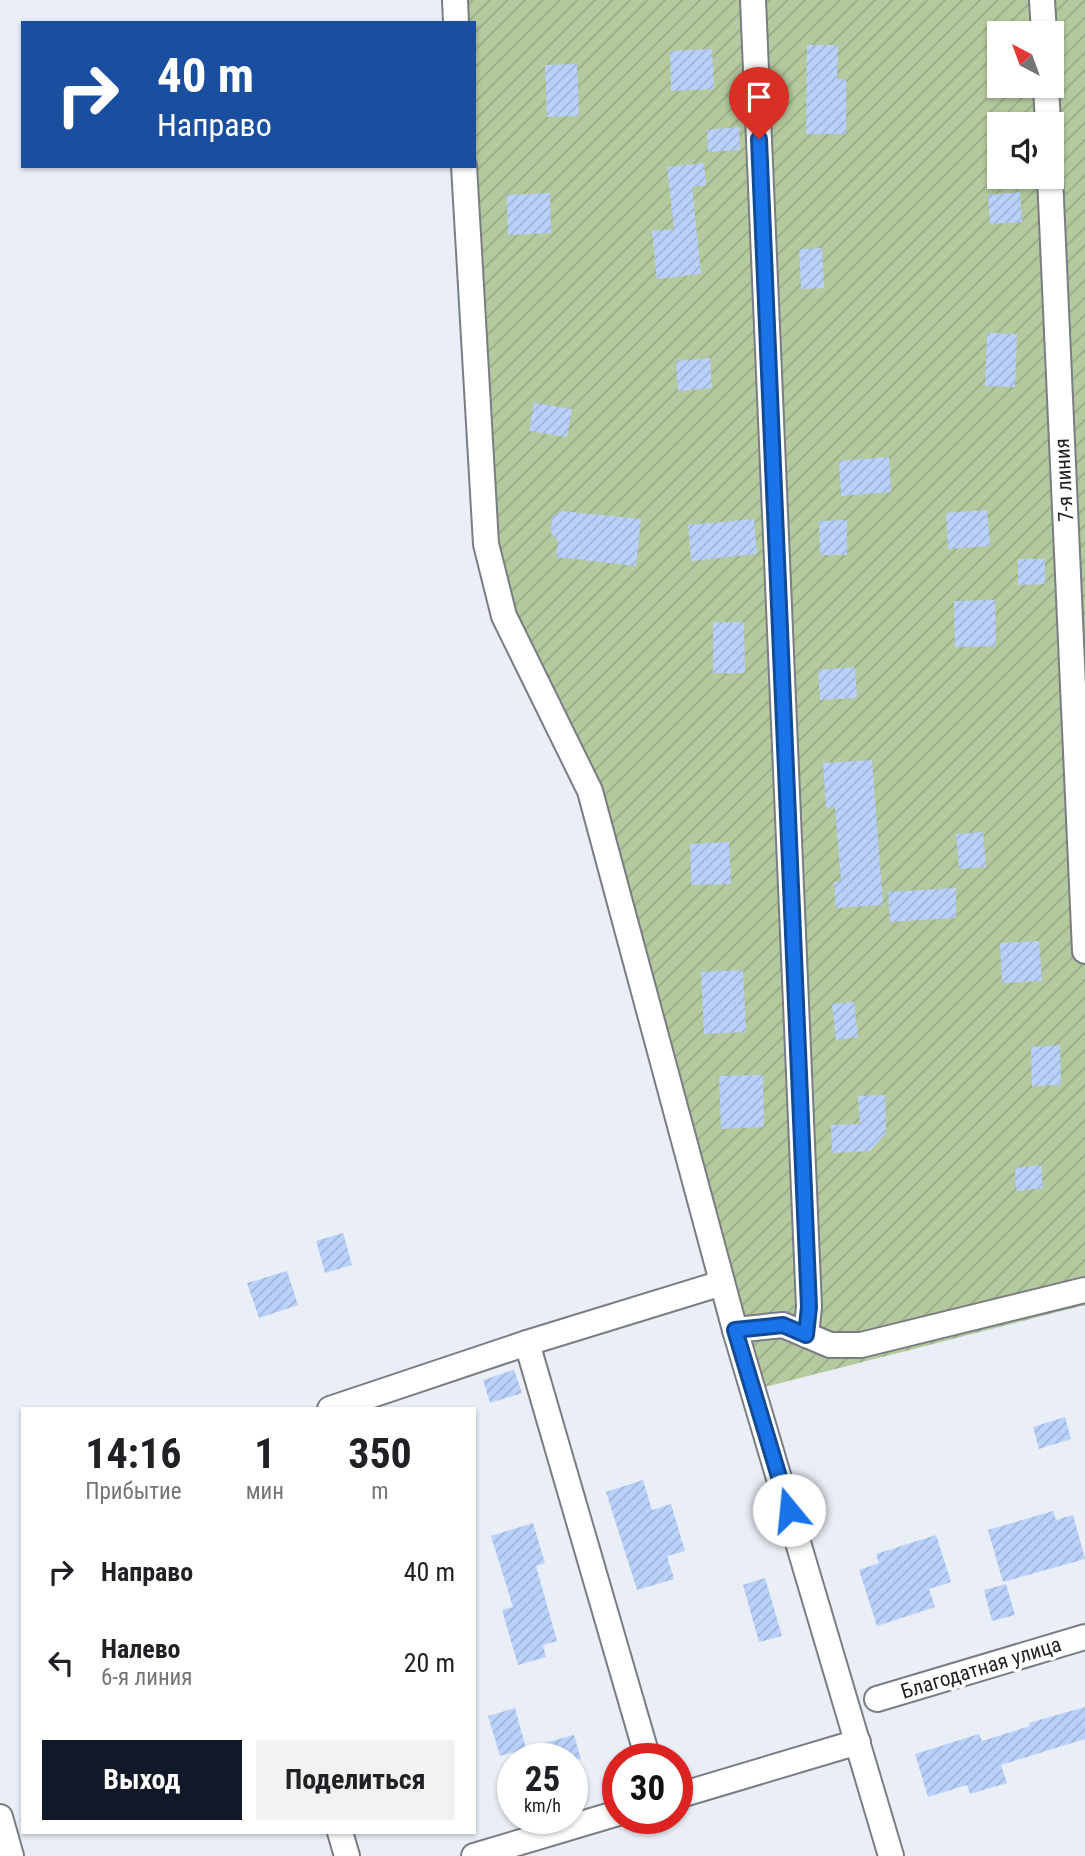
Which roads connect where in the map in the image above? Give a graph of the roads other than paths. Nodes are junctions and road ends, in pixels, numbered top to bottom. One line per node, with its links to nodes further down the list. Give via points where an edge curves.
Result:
1 (454, 0): 4 (street)
2 (753, 0): 12 (street, via 808,1279)
3 (1042, 0): 5 (street)
4 (456, 21)
5 (1043, 21)
6 (464, 168): 9 (street, via 486,544 504,616 590,791)
7 (1051, 189): 8 (street, 7-я линия)
8 (1085, 951)
9 (722, 1283): 11 (street); 13 (street)
10 (1085, 1290): 12 (street, via 861,1345 830,1345)
11 (735, 1330): 12 (street, via 783,1325); 17 (street)
12 (806, 1335)
13 (527, 1343): 14 (street); 18 (street)
14 (336, 1407)
15 (1085, 1637): 16 (street, Благодатная улица)
16 (877, 1699)
17 (858, 1742): 19 (street); 26 (street)
18 (643, 1743)
19 (693, 1791)
20 (0, 1817): 23 (street)
21 (602, 1818): 25 (street)
22 (341, 1834): 24 (street)
23 (11, 1856)
24 (347, 1856)
25 (474, 1856)
26 (891, 1856)

